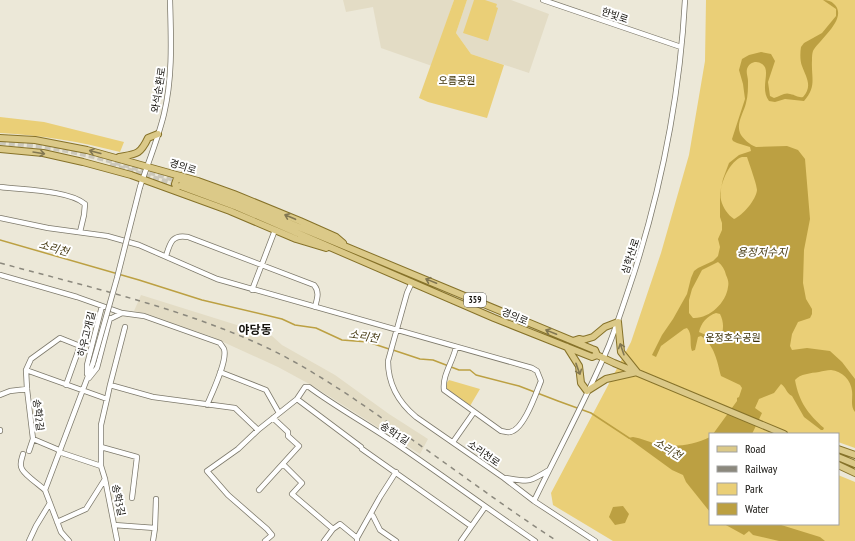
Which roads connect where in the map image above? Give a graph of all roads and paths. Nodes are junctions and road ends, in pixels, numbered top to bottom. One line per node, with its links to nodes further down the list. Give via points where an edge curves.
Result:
1 (170, 0): 5 (street, 와석순환로, via 170,81)
2 (543, 0): 4 (street, 한빛로)
3 (685, 0): 4 (street, 심학산로)
4 (681, 47): 28 (street, 심학산로, via 670,132 649,223)
5 (158, 134): 8 (main road, via 148,138 134,155); 9 (street, 와석순환로)
6 (0, 138): 8 (main road, 경의로, one-way to 6, via 47,142)
7 (0, 149): 10 (main road, 경의로, one-way to 10, via 50,155)
8 (115, 158): 9 (main road, 경의로)
9 (147, 166): 10 (street, 와석순환로); 11 (main road, 경의로)
10 (142, 179): 11 (main road, 경의로); 13 (street, 와석순환로)
11 (180, 184): 15 (main road, 경의로, via 230,211); 17 (main road, 경의로 / 359); 31 (main road, 경의로 / 359, one-way to 11, via 349,248 336,237 234,194)
12 (0, 187): 16 (street, via 51,193 81,200 85,208)
13 (140, 187): 38 (street, 하우고개길, bridge)
14 (0, 218): 16 (street)
15 (276, 230): 17 (main road, 경의로, via 310,244); 19 (street)
16 (80, 232): 18 (street, via 133,243)
17 (338, 250): 21 (main road, 경의로 / 359)
18 (166, 256): 19 (street, via 170,243 181,235); 22 (street, via 197,272)
19 (261, 264): 22 (street); 24 (street, via 314,285 318,294)
20 (0, 275): 23 (street)
21 (412, 282): 30 (street); 33 (main road, 경의로 / 359)
22 (252, 290): 24 (street)
23 (102, 306): 25 (street, 하우고개길); 38 (street, 하우고개길, via 87,365)
24 (315, 307): 30 (street)
25 (110, 309): 26 (street); 27 (street, 하우고개길)
26 (122, 312): 27 (street); 36 (street, via 144,316 220,343 224,349)
27 (110, 319): 38 (street, 하우고개길, via 97,368)
28 (618, 322): 31 (main road, via 605,327 593,337); 34 (street, 심학산로); 37 (main road, one-way to 28, via 621,352)
29 (125, 327): 40 (street)
30 (396, 329): 32 (street); 54 (street, 소리천로, via 388,361 390,382 394,391 403,405 416,417)
31 (573, 341): 34 (main road, 경의로 / 359, via 595,350)
32 (456, 347): 49 (street, via 443,384 444,390); 49 (street, via 532,368 537,370 541,381 518,429 511,432 501,431)
33 (567, 347): 34 (main road, 경의로 / 359, via 592,357); 43 (main road, one-way to 43, via 579,366 581,383)
34 (600, 356): 37 (main road, 경의로 / 359); 43 (street, 심학산로)
35 (26, 370): 39 (street); 39 (street, via 31,359 60,338 80,346); 41 (street, 송학2길)
36 (220, 372): 47 (street); 48 (street, via 266,390)
37 (637, 372): 43 (main road, via 606,379); 52 (main road, 경의로 / 359)
38 (87, 381): 42 (street, 하우고개길)
39 (66, 385): 42 (street)
40 (110, 385): 45 (street); 47 (street, via 153,397)
41 (27, 389): 44 (street, 송학2길); 53 (street, 송학2길)
42 (83, 391): 45 (street); 58 (street, 하우고개길)
43 (586, 394): 66 (street, 심학산로)
44 (0, 395)
45 (107, 399): 55 (street, via 101,425)
46 (297, 399): 48 (street, 송학1길); 67 (street); 77 (street, 송학1길, via 305,387 309,386)
47 (208, 405): 51 (street, via 235,408)
48 (279, 412): 50 (street, 송학1길)
49 (474, 412): 54 (street)
50 (273, 418): 51 (street, 송학1길); 62 (street, via 299,446)
51 (258, 430): 89 (street, 송학1길, via 208,471 228,495 272,535)
52 (782, 433)
53 (33, 438): 57 (street); 58 (street, 송학2길)
54 (453, 442): 69 (street, 소리천로)
55 (101, 447): 65 (street, 송학3길); 73 (street, 송학3길, via 137,457)
56 (839, 449): 60 (main road)
57 (29, 451)
58 (59, 451): 65 (street); 71 (street, 하우고개길)
59 (23, 454): 71 (street, via 20,468)
60 (855, 455)
61 (839, 457): 63 (main road)
62 (283, 464): 72 (street); 83 (street, via 302,483 292,494)
63 (855, 464)
64 (839, 465): 68 (main road)
65 (101, 466): 70 (street, 송학3길)
66 (549, 470): 69 (street, via 527,482); 75 (street, 심학산로)
67 (396, 472): 78 (street); 81 (street)
68 (855, 472)
69 (504, 478): 75 (street, 소리천로)
70 (105, 479): 79 (street, 송학3길, via 86,509); 80 (street, 송학3길)
71 (45, 490): 76 (street)
72 (259, 490)
73 (132, 498)
74 (156, 499): 82 (street)
75 (534, 501): 94 (street, 소리천로)
76 (50, 503): 79 (street); 86 (street)
77 (485, 507): 81 (street); 93 (street, 송학1길)
78 (371, 514): 84 (street); 91 (street, via 380,530)
79 (57, 522): 87 (street)
80 (114, 525): 82 (street, 송학3길); 85 (street, 송학3길)
81 (471, 526): 92 (street)
82 (155, 528): 88 (street)
83 (333, 529): 84 (street, via 340,524); 90 (street)
84 (357, 539)
85 (117, 540)
86 (29, 541)
87 (69, 541)
88 (153, 541)
89 (265, 541)
90 (324, 541)
91 (396, 541)
92 (461, 541)
93 (535, 541)
94 (595, 541)

